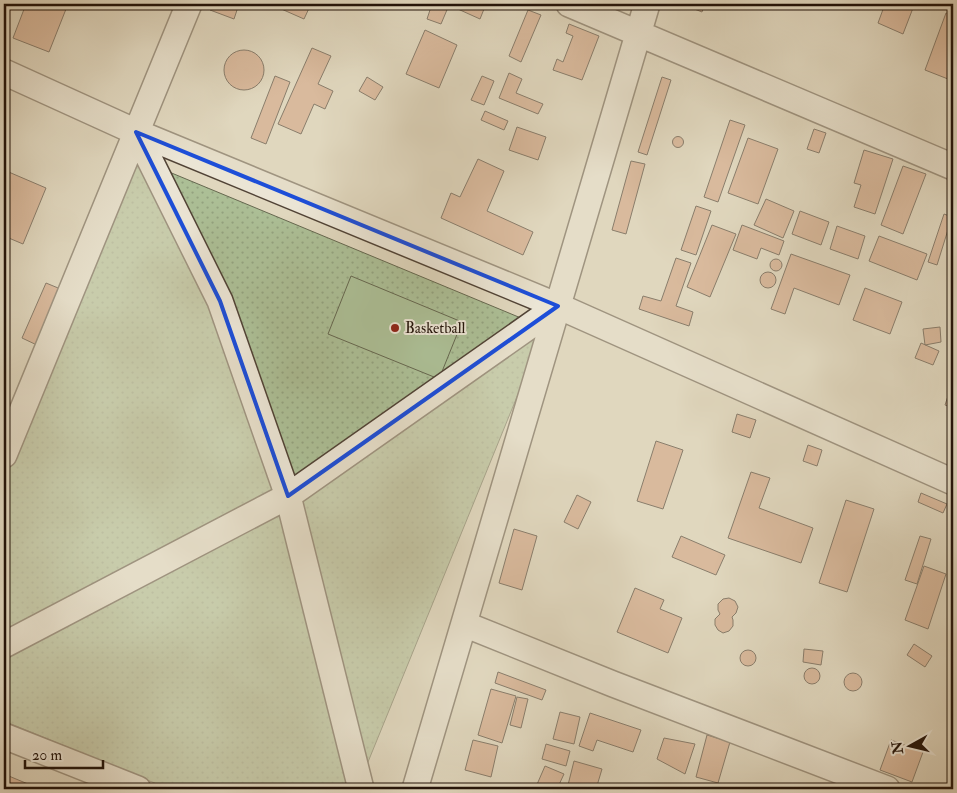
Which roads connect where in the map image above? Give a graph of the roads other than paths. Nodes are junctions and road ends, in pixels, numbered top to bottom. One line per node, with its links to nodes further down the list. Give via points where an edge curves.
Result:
1 (190, 4): 6 (street)
2 (569, 4): 4 (street)
3 (647, 4): 4 (street)
4 (638, 34): 7 (street); 8 (street)
5 (4, 72): 6 (street)
6 (136, 132): 8 (street); 9 (street); 11 (street, via 220,301)
7 (953, 167)
8 (558, 306): 10 (street); 11 (street); 12 (street)
9 (4, 455)
10 (953, 482)
11 (288, 496): 13 (street); 16 (street)
12 (464, 624): 17 (street); 18 (street)
13 (4, 645)
14 (4, 736): 15 (street)
15 (138, 789)
16 (361, 789)
17 (415, 789)
18 (887, 789)

